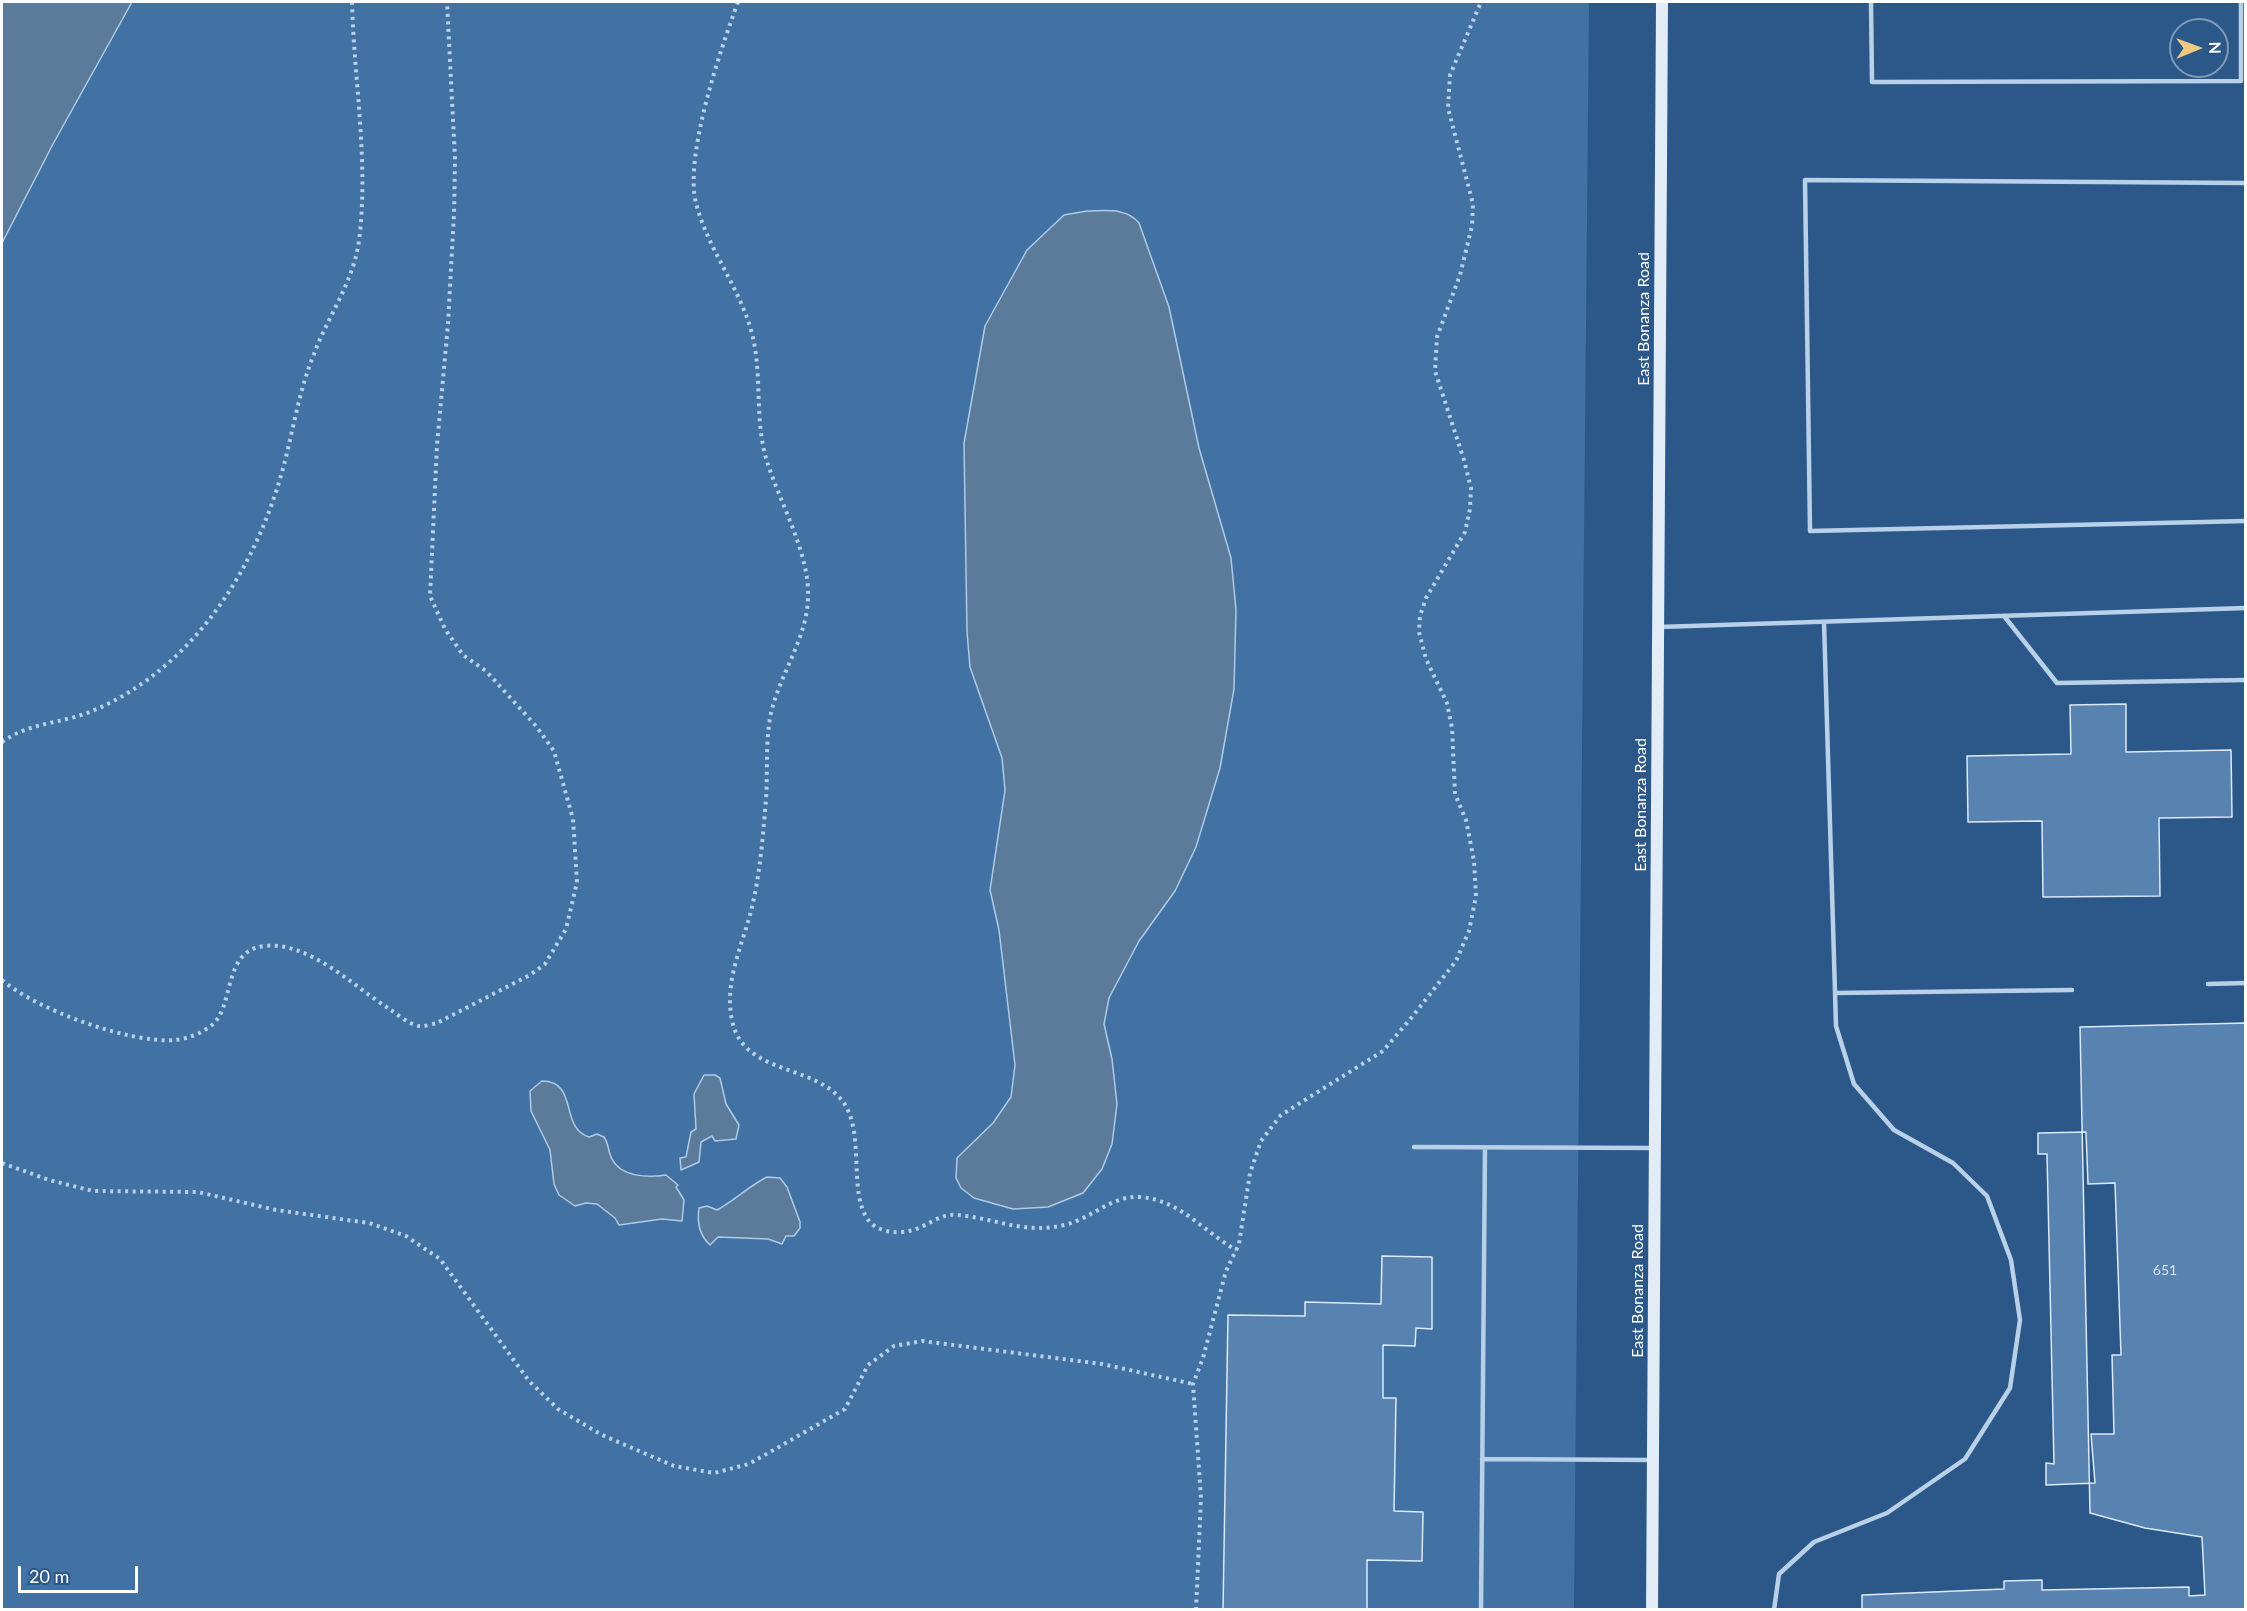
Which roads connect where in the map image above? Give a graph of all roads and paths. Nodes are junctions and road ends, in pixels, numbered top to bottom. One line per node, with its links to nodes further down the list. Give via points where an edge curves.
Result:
1 (352, 2): 15 (path, via 363,177 358,243 344,291 304,380 279,481 252,552 218,609 199,632 142,684 99,708 24,729)
2 (447, 2): 16 (path, via 454,214 430,596 445,629 463,655 486,671 554,751 573,819 576,848 577,882 567,929 545,964 530,975 437,1023 420,1026 318,961 277,947 263,946 240,959 213,1024 174,1041 152,1040 98,1027 27,999)
3 (738, 2): 25 (path, via 708,99 699,142 695,200 752,331 765,455 796,541 808,605 772,709 753,905 729,999 737,1036 756,1056 822,1083 843,1101 851,1122 862,1205 870,1222 885,1231 905,1232 942,1216 957,1215 1004,1226 1054,1227 1089,1216 1124,1197 1136,1197 1177,1206)
4 (1481, 2): 25 (path, via 1450,75 1448,108 1473,204 1472,226 1460,275 1437,337 1435,370 1464,460 1471,488 1470,508 1465,532 1426,598 1419,632 1426,659 1447,704 1455,794 1466,820 1476,896 1469,931 1456,961 1383,1051 1281,1115 1261,1141 1250,1173)
5 (1662, 2): 13 (main road, East Bonanza Road)
6 (1871, 2): 7 (lane, via 1872,82 2241,81)
7 (2241, 2)
8 (2246, 183): 9 (lane, via 1805,180 1810,531)
9 (2246, 521)
10 (2246, 608): 11 (lane)
11 (2004, 616): 12 (lane); 14 (lane, via 2057,682)
12 (1824, 622): 13 (lane); 20 (lane)
13 (1659, 627): 23 (main road, East Bonanza Road)
14 (2246, 680)
15 (2, 742)
16 (2, 980)
17 (2246, 983): 18 (lane)
18 (2208, 984)
19 (2072, 990): 20 (lane)
20 (1836, 993): 32 (lane, via 1836,1026 1854,1084 1894,1130 1953,1163 1987,1196 2012,1260 2020,1320 2010,1388 1965,1459 1887,1513 1814,1542 1779,1574)
21 (1414, 1147): 22 (lane)
22 (1485, 1148): 23 (lane); 27 (lane)
23 (1655, 1148): 28 (main road, East Bonanza Road)
24 (2, 1163): 26 (path, via 93,1191 198,1192 276,1210 369,1223 406,1236 440,1259 529,1381 558,1409 603,1435 674,1466 714,1473 749,1464 844,1409 868,1365 894,1347 922,1341 1102,1364)
25 (1236, 1250): 26 (path, via 1226,1271)
26 (1193, 1384): 29 (path, via 1201,1498)
27 (1482, 1459): 28 (lane); 30 (lane)
28 (1653, 1460): 31 (main road, East Bonanza Road)
29 (1196, 1610)
30 (1481, 1610)
31 (1652, 1610)
32 (1774, 1610)

